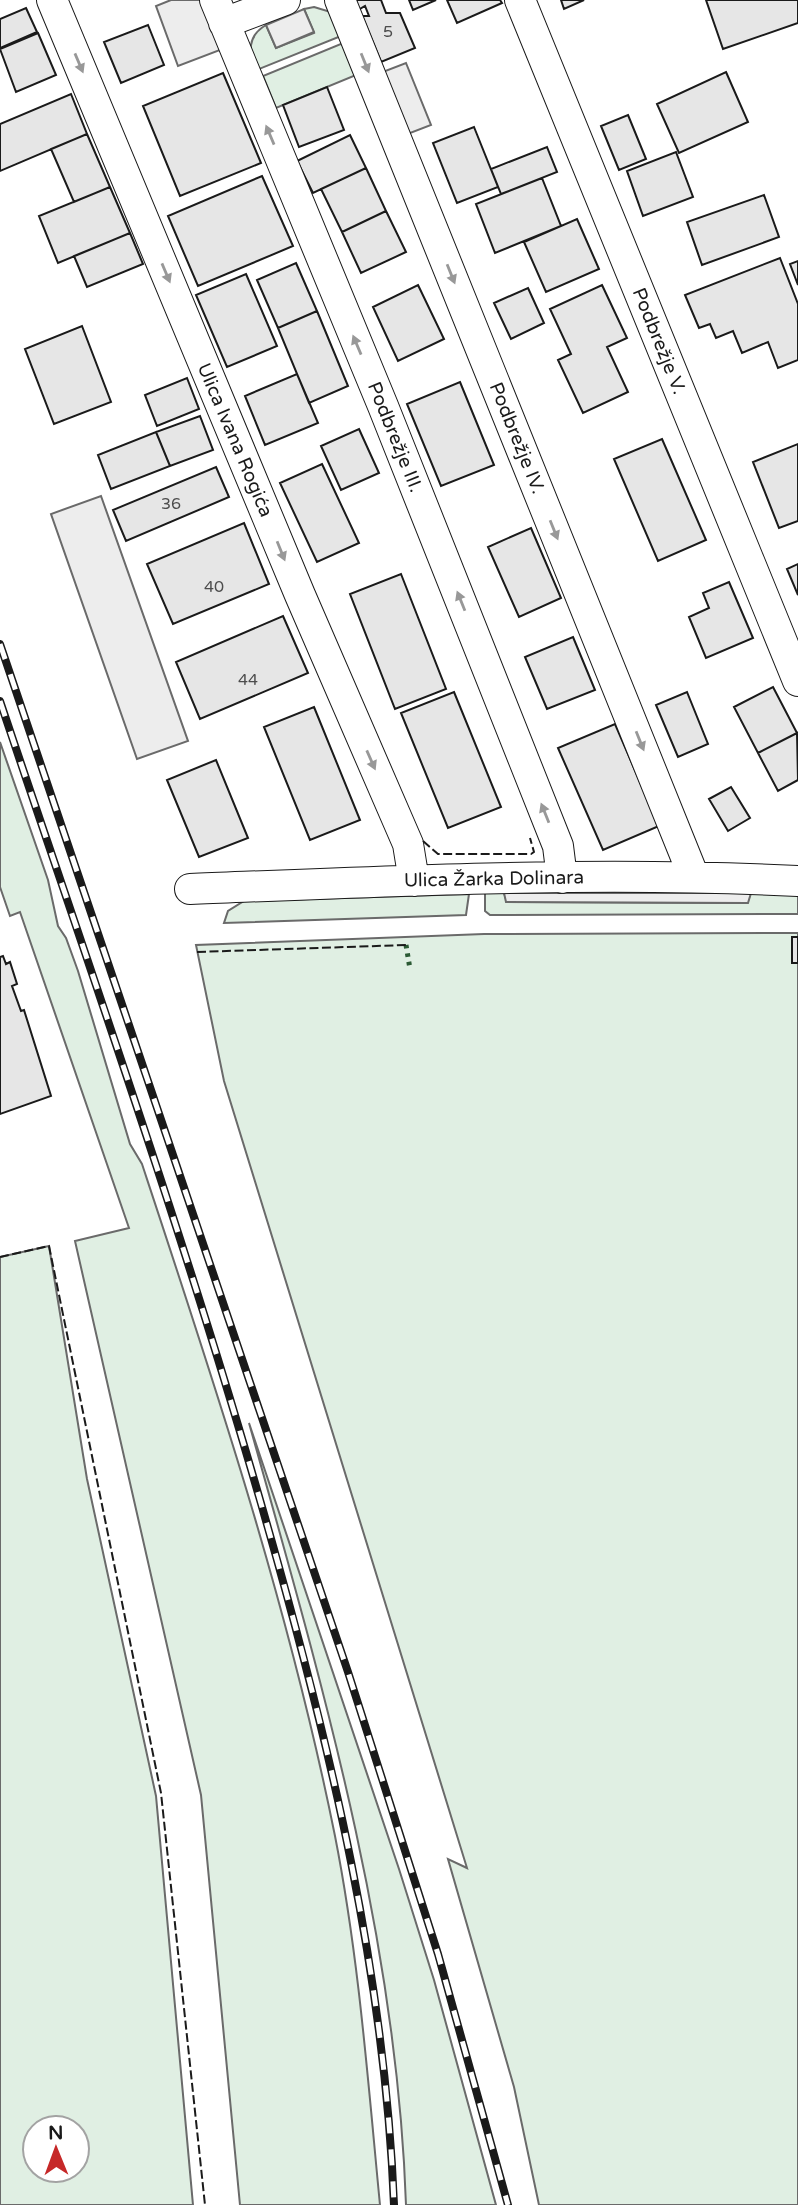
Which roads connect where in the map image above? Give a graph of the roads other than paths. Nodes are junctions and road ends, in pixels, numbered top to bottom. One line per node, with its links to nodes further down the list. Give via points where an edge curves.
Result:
1 (52, 0): 9 (street, Ulica Ivana Rogića, one-way to 9, via 408,844)
2 (285, 0): 5 (street)
3 (340, 0): 7 (street, Podbrežje IV., one-way to 7)
4 (520, 0): 6 (street, Podbrežje V.)
5 (220, 12): 8 (street, Podbrežje III., one-way to 5, via 553,833)
6 (798, 681)
7 (694, 877): 8 (street, Ulica Žarka Dolinara); 10 (street, Ulica Žarka Dolinara)
8 (562, 878): 9 (street, Ulica Žarka Dolinara)
9 (414, 881): 11 (street, Ulica Žarka Dolinara)
10 (798, 881)
11 (190, 889)

